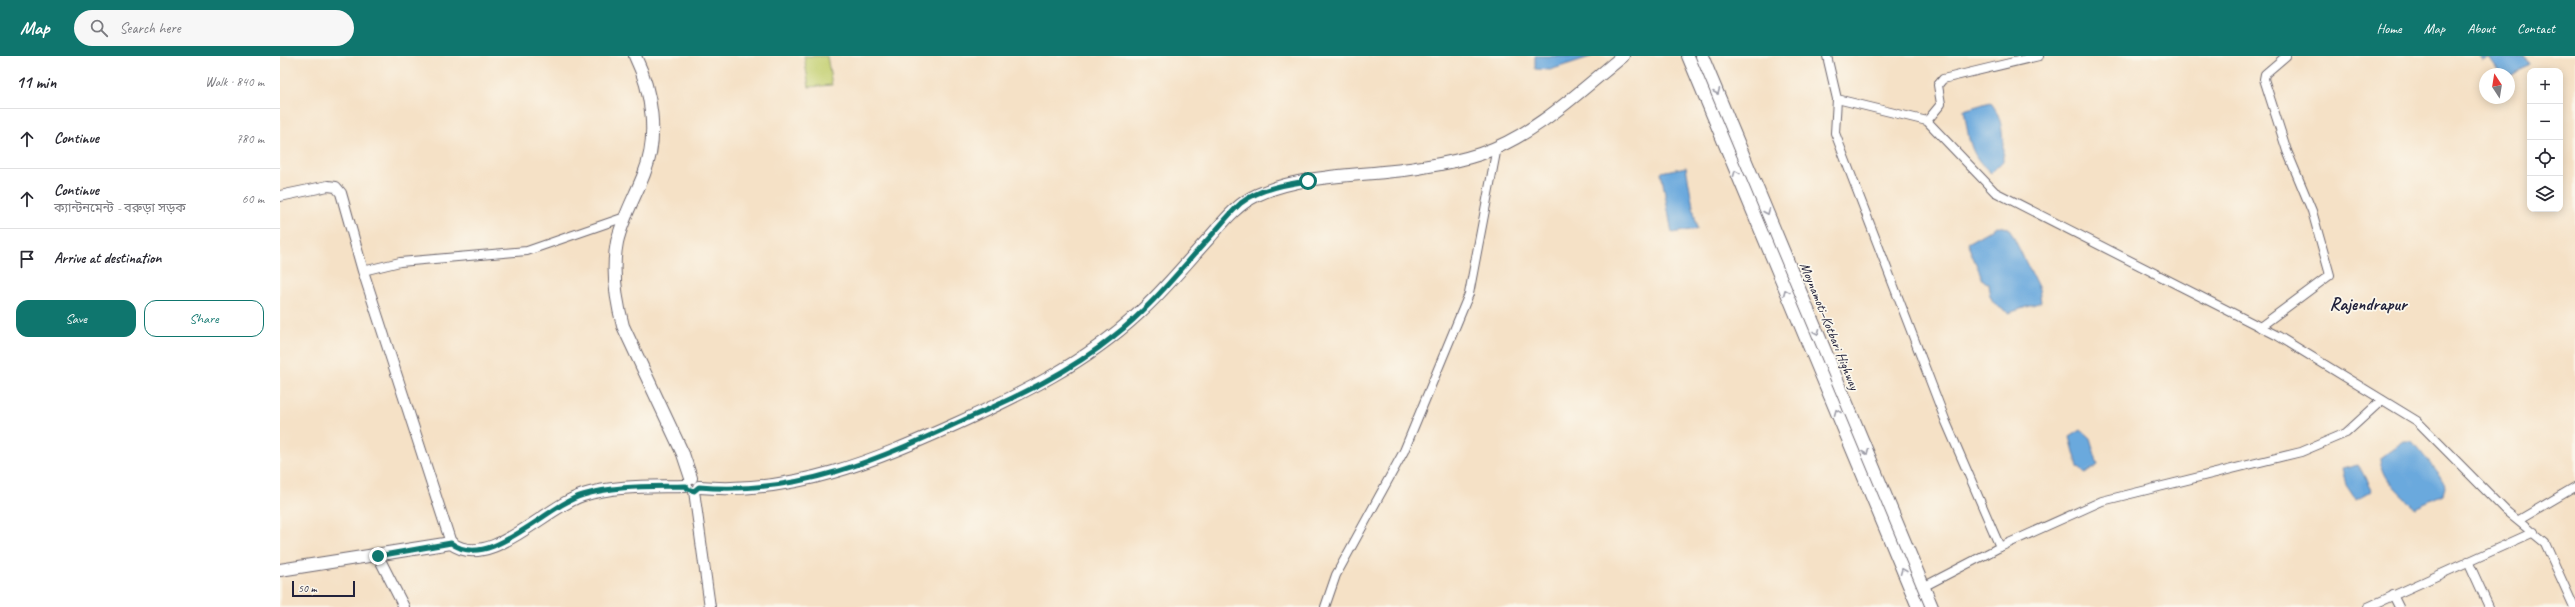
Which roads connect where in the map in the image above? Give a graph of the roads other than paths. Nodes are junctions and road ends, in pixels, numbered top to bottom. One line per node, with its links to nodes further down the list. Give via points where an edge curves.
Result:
1 (634, 56): 12 (main road, via 647,93 653,130 652,154)
2 (1624, 56): 10 (main road, via 1536,124)
3 (1688, 56): 15 (main road, Moynamoti–Kotbari Highway, one-way to 3)
4 (1702, 56): 15 (main road, Moynamoti–Kotbari Highway, one-way to 15)
5 (1827, 56): 8 (street)
6 (2039, 56): 9 (street, via 1943,79 1938,85 1941,104)
7 (2286, 56): 14 (street, via 2265,74 2264,79 2287,151 2312,211 2330,275)
8 (1837, 100): 9 (street); 22 (street, via 1835,133 1946,422)
9 (1928, 121): 14 (street, via 1995,192)
10 (1497, 147): 17 (main road, via 1462,159 1422,168 1290,184 1257,195 1242,203 1146,307 1114,337 1023,394 838,472 799,482 759,486 723,489); 30 (street, via 1469,294 1404,451 1336,575)
11 (280, 196): 13 (street, via 328,186 336,187 341,193)
12 (625, 217): 13 (street, via 527,251 498,256 400,262); 17 (main road, via 617,243 616,273 618,306 623,326 683,454)
13 (362, 271): 21 (street)
14 (2260, 327): 16 (street)
15 (1833, 387): 26 (main road, Moynamoti–Kotbari Highway, one-way to 26); 31 (main road, Moynamoti–Kotbari Highway, one-way to 15)
16 (2382, 400): 19 (street, via 2416,421 2506,511); 22 (street, via 2346,433 2301,452 2102,501)
17 (693, 486): 21 (main road, via 622,487 601,490 567,500 501,544 485,551 458,549); 29 (street)
18 (2575, 487): 19 (street)
19 (2519, 520): 20 (street)
20 (2534, 532): 24 (street); 36 (street, via 2552,555)
21 (451, 543): 23 (main road)
22 (2000, 547): 26 (street)
23 (378, 556): 25 (main road); 28 (street)
24 (2468, 561): 27 (street); 35 (street)
25 (280, 570)
26 (1923, 586): 32 (main road, Moynamoti–Kotbari Highway)
27 (2393, 595): 33 (street); 34 (street)
28 (404, 607)
29 (710, 607)
30 (1325, 607)
31 (1918, 607)
32 (1932, 607)
33 (2368, 607)
34 (2398, 607)
35 (2489, 607)
36 (2574, 607)

